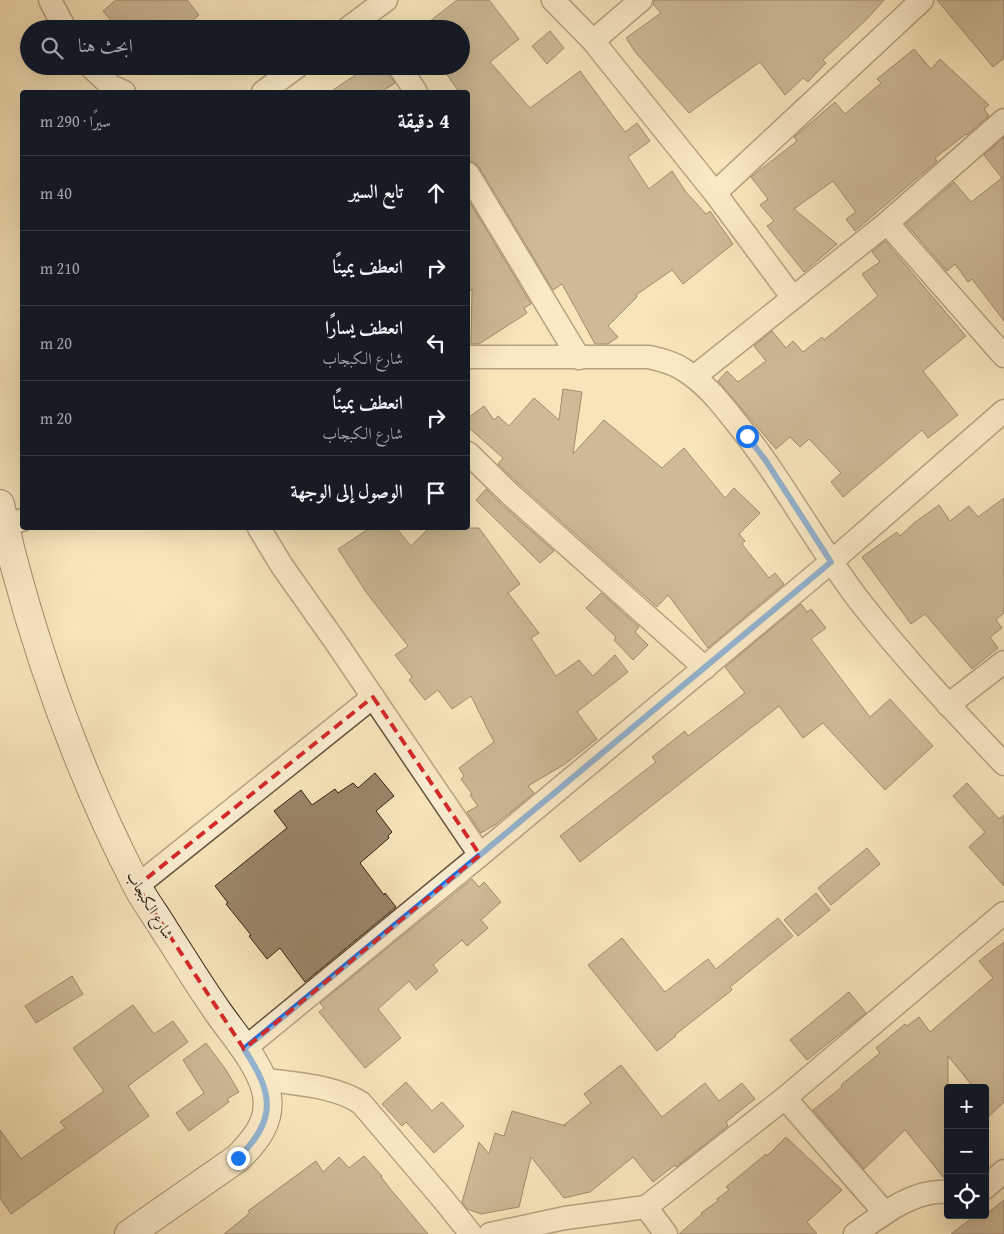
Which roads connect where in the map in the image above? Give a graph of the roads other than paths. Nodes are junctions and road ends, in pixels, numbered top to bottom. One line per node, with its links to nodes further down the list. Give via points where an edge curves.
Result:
1 (50, 0): 6 (street)
2 (386, 0): 7 (street)
3 (553, 0): 8 (street)
4 (641, 0): 8 (street)
5 (922, 0): 17 (street)
6 (60, 20)
7 (371, 20)
8 (593, 41): 17 (street)
9 (99, 75): 12 (street)
10 (286, 75): 13 (street)
11 (405, 75): 14 (street)
12 (120, 90)
13 (266, 90)
14 (415, 90)
15 (1004, 120): 18 (street)
16 (470, 177): 22 (street)
17 (715, 194): 19 (street)
18 (887, 223): 19 (street); 20 (street)
19 (793, 298): 23 (street)
20 (1004, 356)
21 (470, 357): 22 (street)
22 (579, 358): 23 (street, via 649,357 670,362)
23 (694, 377): 28 (street, via 719,402 766,461)
24 (1004, 411): 28 (street)
25 (470, 455): 30 (street)
26 (7, 519): 35 (main road, شارع الكبجاب, via 10,551 33,632 62,715 97,802)
27 (260, 530): 31 (street)
28 (831, 562): 30 (street); 32 (street, via 886,634)
29 (1004, 662): 32 (street)
30 (704, 668): 34 (street)
31 (373, 697): 34 (street); 35 (street)
32 (948, 704): 33 (street)
33 (1004, 764)
34 (480, 855): 37 (street)
35 (137, 886): 37 (main road, شارع الكبجاب)
36 (1004, 914): 39 (street)
37 (244, 1049): 38 (main road, شارع الكبجاب)
38 (262, 1079): 45 (main road, شارع الكبجاب, via 267,1111 256,1139 238,1158); 46 (street, via 336,1091 361,1103)
39 (786, 1098): 43 (street); 44 (street)
40 (1004, 1171): 41 (street)
41 (989, 1184)
42 (944, 1192): 44 (street, via 914,1198)
43 (646, 1207): 47 (street, via 564,1218); 48 (street)
44 (885, 1213): 49 (street)
45 (129, 1234)
46 (471, 1234)
47 (490, 1234)
48 (666, 1234)
49 (855, 1234)

